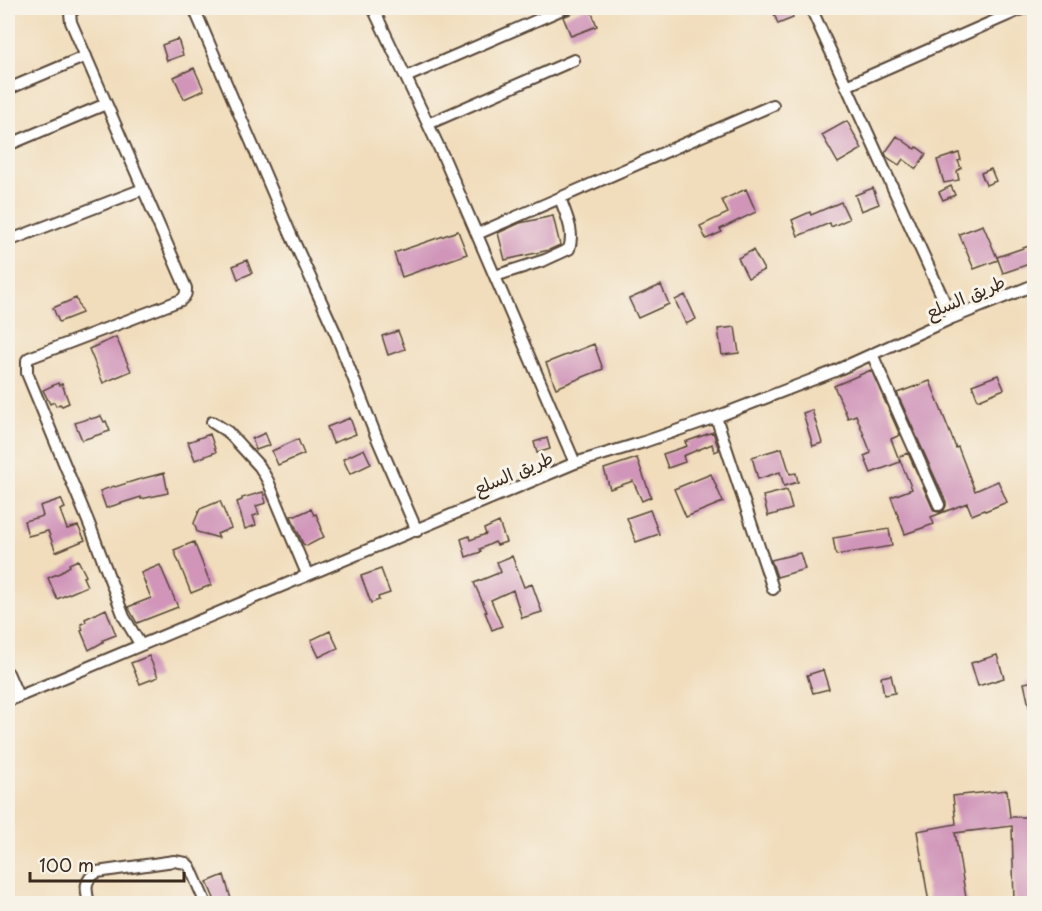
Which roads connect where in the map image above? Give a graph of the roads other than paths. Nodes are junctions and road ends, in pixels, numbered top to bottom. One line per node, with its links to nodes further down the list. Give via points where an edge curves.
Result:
1 (76, 8): 8 (street, via 70,13 71,22)
2 (194, 8): 29 (street)
3 (373, 8): 10 (street)
4 (565, 8): 7 (street)
5 (811, 8): 11 (street)
6 (1024, 8): 11 (street)
7 (547, 11): 10 (street)
8 (86, 56): 12 (street); 13 (street)
9 (574, 60): 15 (street)
10 (406, 77): 15 (street)
11 (846, 86): 23 (street)
12 (8, 89)
13 (106, 104): 16 (street); 17 (street)
14 (773, 105): 18 (street)
15 (428, 124): 19 (street)
16 (8, 145)
17 (143, 189): 20 (street); 32 (street, via 186,288 185,297 29,358 26,366 124,617)
18 (560, 198): 19 (street); 21 (street, via 571,231 569,249)
19 (477, 234): 21 (street)
20 (8, 241)
21 (495, 276): 27 (street)
22 (1035, 285): 23 (street, طريق السلع)
23 (952, 318): 24 (street, طريق السلع)
24 (872, 354): 25 (street, طريق السلع); 28 (street)
25 (716, 417): 27 (street, طريق السلع); 31 (street)
26 (212, 422): 30 (street, via 228,432 260,467)
27 (575, 463): 29 (street, طريق السلع)
28 (939, 506)
29 (417, 531): 30 (street, طريق السلع)
30 (307, 574): 32 (street, طريق السلع)
31 (773, 590)
32 (140, 644): 34 (street, طريق السلع)
33 (8, 673): 34 (street)
34 (13, 698)
35 (89, 903): 36 (street, via 87,882 97,872 174,861 190,867)
36 (206, 903)

